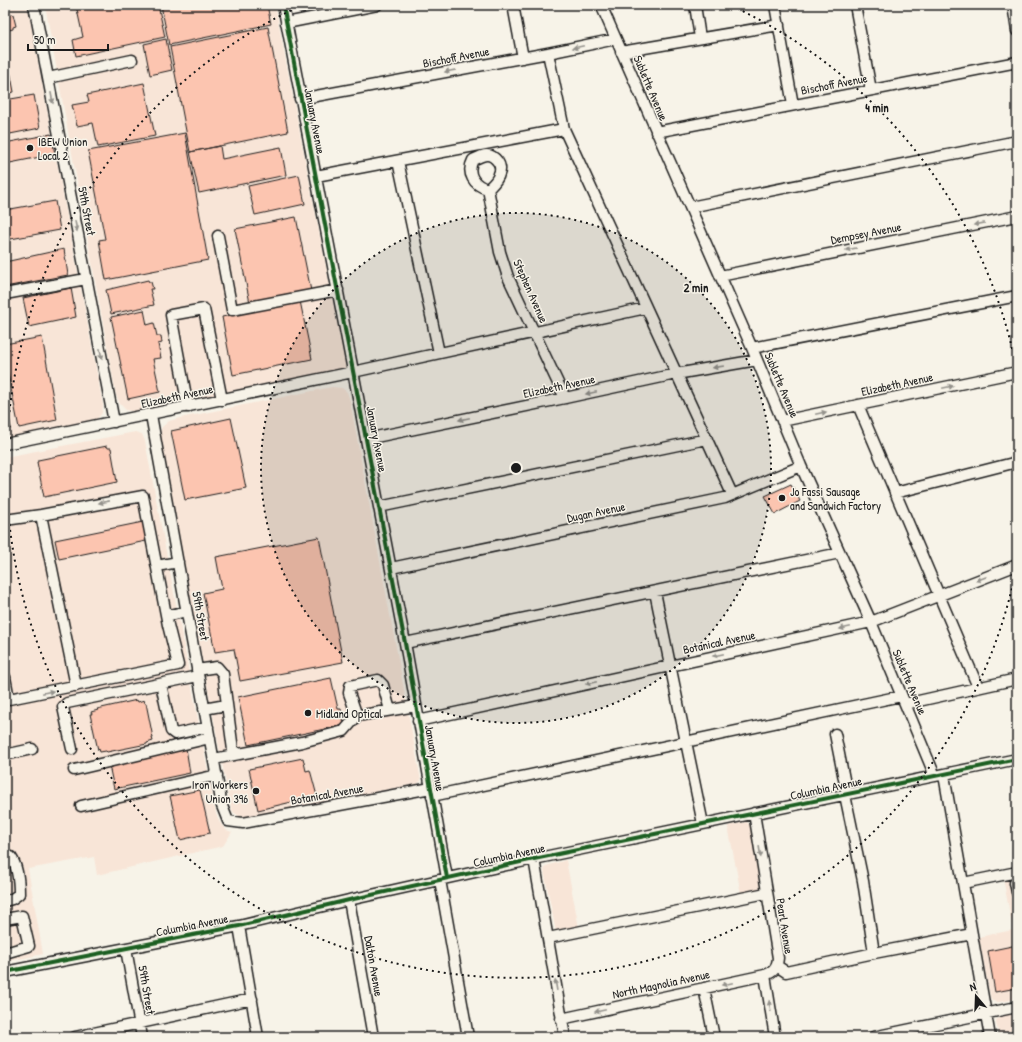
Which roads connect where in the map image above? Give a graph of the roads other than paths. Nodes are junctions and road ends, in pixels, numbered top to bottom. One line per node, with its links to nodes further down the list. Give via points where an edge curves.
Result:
1 (34, 5): 20 (street, 59th Street)
2 (283, 5): 10 (street, January Avenue)
3 (377, 5): 10 (street)
4 (513, 5): 17 (street)
5 (601, 5): 13 (street, Sublette Avenue)
6 (695, 5): 14 (street)
7 (775, 5): 11 (street)
8 (855, 5): 21 (street)
9 (1012, 5): 12 (street)
10 (286, 23): 22 (street, January Avenue)
11 (779, 25): 14 (street); 23 (street)
12 (1017, 31)
13 (616, 38): 15 (street, Sublette Avenue); 16 (street, Bischoff Avenue, one-way to 16)
14 (700, 38): 15 (street)
15 (621, 52): 25 (street, Sublette Avenue)
16 (548, 54): 17 (street, Bischoff Avenue); 24 (street)
17 (523, 58): 22 (street, Bischoff Avenue, one-way to 22)
18 (132, 60): 20 (street)
19 (1017, 62): 21 (street, Bischoff Avenue)
20 (48, 78): 34 (street, 59th Street, one-way to 34)
21 (871, 90): 23 (street, Bischoff Avenue)
22 (300, 99): 28 (street, January Avenue)
23 (793, 105): 25 (street, Bischoff Avenue)
24 (564, 129): 27 (street); 38 (street)
25 (656, 132): 30 (street, Sublette Avenue)
26 (1017, 141): 30 (street)
27 (398, 161): 28 (street); 41 (street)
28 (316, 176): 35 (street, January Avenue)
29 (488, 189): 39 (street, Stephen Avenue, via 500,252 508,277)
30 (690, 207): 33 (street, Sublette Avenue)
31 (1017, 216): 33 (street, Dempsey Avenue, one-way to 33)
32 (218, 236): 35 (street, via 232,310)
33 (720, 276): 40 (street, Sublette Avenue)
34 (86, 279): 36 (street); 52 (street, 59th Street, one-way to 52)
35 (338, 290): 43 (street, January Avenue)
36 (5, 294)
37 (1017, 296): 40 (street)
38 (646, 308): 39 (street, Elizabeth Avenue); 45 (street)
39 (535, 332): 41 (street, Elizabeth Avenue); 46 (street, Stephen Avenue)
40 (752, 348): 42 (street, Sublette Avenue)
41 (439, 353): 43 (street, Elizabeth Avenue)
42 (757, 360): 45 (street, Elizabeth Avenue, one-way to 45); 51 (street, Sublette Avenue)
43 (354, 372): 47 (street, Elizabeth Avenue); 53 (street, January Avenue)
44 (1017, 372): 48 (street, Elizabeth Avenue, one-way to 44)
45 (676, 374): 46 (street, Elizabeth Avenue, one-way to 46); 54 (street)
46 (565, 398): 53 (street, Elizabeth Avenue, one-way to 53)
47 (222, 400): 49 (street, Elizabeth Avenue); 49 (street, via 204,309 171,315)
48 (858, 405): 51 (street, Elizabeth Avenue, one-way to 48); 58 (street)
49 (188, 407): 50 (street, Elizabeth Avenue)
50 (151, 415): 52 (street, Elizabeth Avenue); 64 (street, 59th Street)
51 (782, 421): 57 (street, Sublette Avenue)
52 (114, 422): 55 (street, Elizabeth Avenue)
53 (366, 439): 60 (street, January Avenue)
54 (706, 439): 59 (street); 60 (street)
55 (5, 444)
56 (1017, 462): 58 (street)
57 (801, 466): 59 (street, Dugan Avenue); 63 (street, Sublette Avenue)
58 (895, 493): 69 (street)
59 (732, 494): 67 (street, Dugan Avenue, via 725,498)
60 (379, 507): 67 (street, January Avenue)
61 (41, 515): 62 (street); 66 (street, one-way to 61, via 143,496); 79 (street)
62 (5, 520)
63 (840, 553): 68 (street); 72 (street, Sublette Avenue)
64 (178, 562): 66 (street); 70 (street, 59th Street)
65 (1017, 565): 69 (street, Botanical Avenue, one-way to 69)
66 (157, 566): 71 (street)
67 (391, 568): 73 (street, January Avenue)
68 (655, 592): 73 (street); 74 (street)
69 (939, 595): 72 (street, Botanical Avenue); 80 (street)
70 (186, 611): 71 (street); 75 (street, 59th Street)
71 (167, 616): 79 (street, via 178,665)
72 (871, 622): 74 (street, Botanical Avenue, one-way to 74); 81 (street, Sublette Avenue)
73 (406, 643): 83 (street, January Avenue)
74 (670, 665): 87 (street, Botanical Avenue, one-way to 87); 91 (street)
75 (198, 673): 78 (street); 82 (street, via 217,667 223,674); 84 (street, 59th Street)
76 (5, 677): 79 (street, one-way to 79, via 9,699)
77 (1017, 679): 80 (street, Botanical Avenue)
78 (161, 684): 88 (street, via 171,731 175,734); 93 (street, via 67,704 63,707)
79 (76, 686)
80 (978, 687): 81 (street, Botanical Avenue)
81 (903, 700): 91 (street, Botanical Avenue); 100 (street, Sublette Avenue)
82 (226, 705): 84 (street); 94 (street, via 233,750)
83 (416, 706): 85 (street); 87 (street, January Avenue)
84 (204, 709): 88 (street, 59th Street)
85 (390, 710): 86 (street); 86 (street, via 383,685 378,680 350,686)
86 (357, 716): 94 (street, via 344,731)
87 (418, 721): 101 (street, January Avenue)
88 (208, 727): 90 (street, 59th Street)
89 (835, 734): 102 (street)
90 (210, 738): 96 (street, 59th Street); 98 (street)
91 (686, 741): 101 (street, Botanical Avenue); 106 (street)
92 (32, 749): 95 (street)
93 (72, 749)
94 (239, 754): 96 (street)
95 (5, 755)
96 (214, 759): 99 (street, 59th Street)
97 (1017, 759): 100 (street, Columbia Avenue)
98 (74, 770)
99 (217, 775): 103 (street); 105 (street, 59th Street, via 222,806)
100 (939, 776): 102 (street, Columbia Avenue); 111 (street, Sublette Avenue)
101 (432, 792): 105 (street, Botanical Avenue, via 243,823); 110 (street, January Avenue)
102 (846, 794): 104 (street, Columbia Avenue); 121 (street)
103 (81, 806)
104 (754, 813): 106 (street, Columbia Avenue); 112 (street, Pearl Avenue, one-way to 112)
105 (228, 820)
106 (704, 824): 108 (street, Columbia Avenue)
107 (5, 857): 114 (street, via 11,857 15,863 19,894)
108 (534, 859): 110 (street, Columbia Avenue); 118 (street)
109 (1017, 872): 111 (street)
110 (444, 879): 113 (street, Columbia Avenue); 136 (street, January Avenue)
111 (963, 883): 117 (street, Sublette Avenue)
112 (766, 893): 118 (street); 122 (street, Pearl Avenue, via 778,958)
113 (349, 900): 116 (street, Columbia Avenue); 135 (street, Dalton Avenue)
114 (5, 901)
115 (5, 919): 120 (street, via 22,916 29,946)
116 (239, 926): 119 (street, Columbia Avenue); 126 (street)
117 (972, 934): 121 (street); 128 (street, Sublette Avenue)
118 (548, 938): 129 (street, one-way to 118)
119 (126, 949): 123 (street, Columbia Avenue); 130 (street, 59th Street)
120 (5, 952)
121 (874, 953): 122 (street, via 786,972)
122 (777, 966): 124 (street, Pearl Avenue, via 772,973)
123 (5, 972)
124 (765, 975): 125 (street, North Magnolia Avenue, one-way to 125); 139 (street, one-way to 124)
125 (704, 988): 129 (street, North Magnolia Avenue, one-way to 129); 138 (street)
126 (252, 999): 130 (street); 134 (street)
127 (1017, 1007): 128 (street)
128 (985, 1013): 131 (street); 141 (street, Sublette Avenue)
129 (561, 1019): 137 (street)
130 (139, 1022): 132 (street); 133 (street, 59th Street)
131 (908, 1033): 140 (street)
132 (75, 1037)
133 (142, 1037)
134 (258, 1037)
135 (373, 1037)
136 (468, 1037)
137 (565, 1037)
138 (714, 1037)
139 (776, 1037)
140 (873, 1037)
141 (990, 1037)

